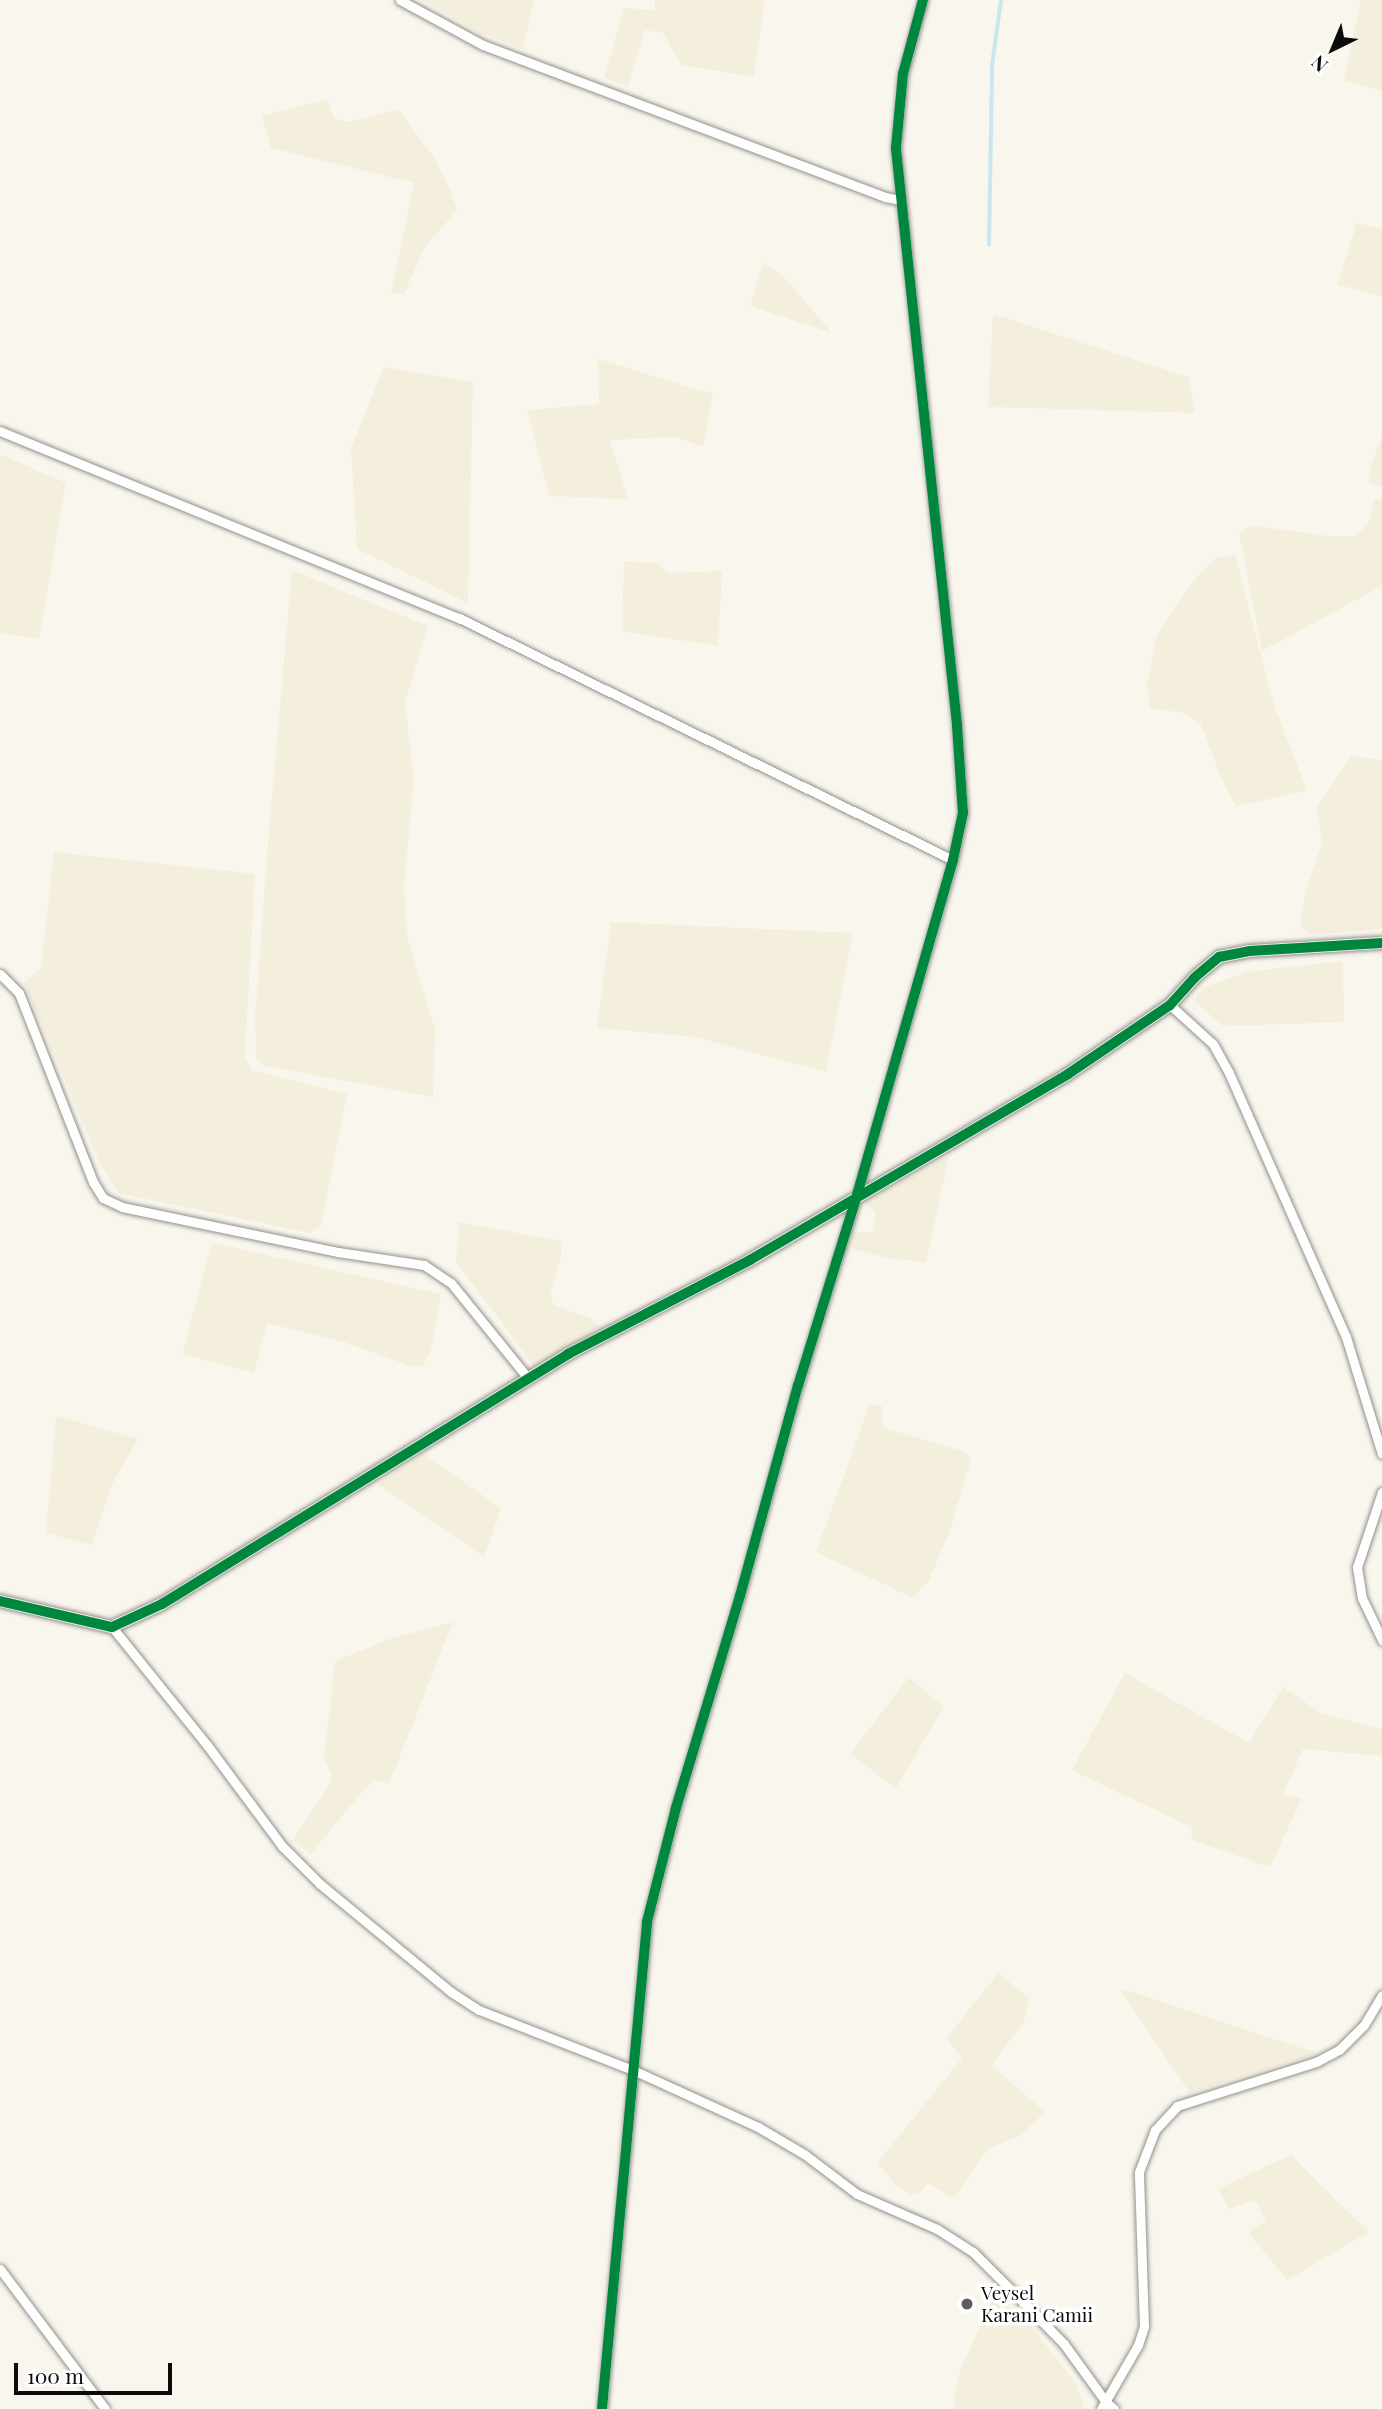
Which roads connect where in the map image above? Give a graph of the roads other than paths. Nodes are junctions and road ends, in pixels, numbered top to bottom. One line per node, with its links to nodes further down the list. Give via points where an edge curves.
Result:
1 (400, 0): 3 (street, via 484,45)
2 (923, 0): 3 (street, via 898,105)
3 (901, 200): 5 (street, via 957,724 963,813)
4 (0, 431): 5 (street, via 459,618)
5 (953, 860): 9 (street)
6 (1382, 943): 8 (street, via 1219,957)
7 (0, 974): 10 (street, via 19,993 103,1198 122,1207 189,1222 424,1265 451,1283)
8 (1170, 1005): 9 (street, via 1068,1074); 11 (street, via 1213,1044 1229,1073 1346,1337)
9 (857, 1195): 10 (street, via 750,1259); 17 (street, via 676,1808 647,1922)
10 (528, 1378): 14 (street, via 162,1604)
11 (1382, 1454)
12 (1382, 1492): 15 (street, via 1357,1567 1362,1598)
13 (0, 1601): 14 (street)
14 (112, 1628): 17 (street, via 282,1846 320,1884 479,2010)
15 (1382, 1640)
16 (1382, 1995): 19 (street, via 1364,2025 1339,2050 1316,2062 1177,2106 1155,2130 1139,2172 1143,2326 1138,2345)
17 (633, 2070): 19 (street, via 758,2127 857,2194 937,2229 973,2252 1064,2344); 21 (street)
18 (0, 2269): 20 (street)
19 (1103, 2406): 22 (street)
20 (105, 2409)
21 (602, 2409)
22 (1114, 2409)

